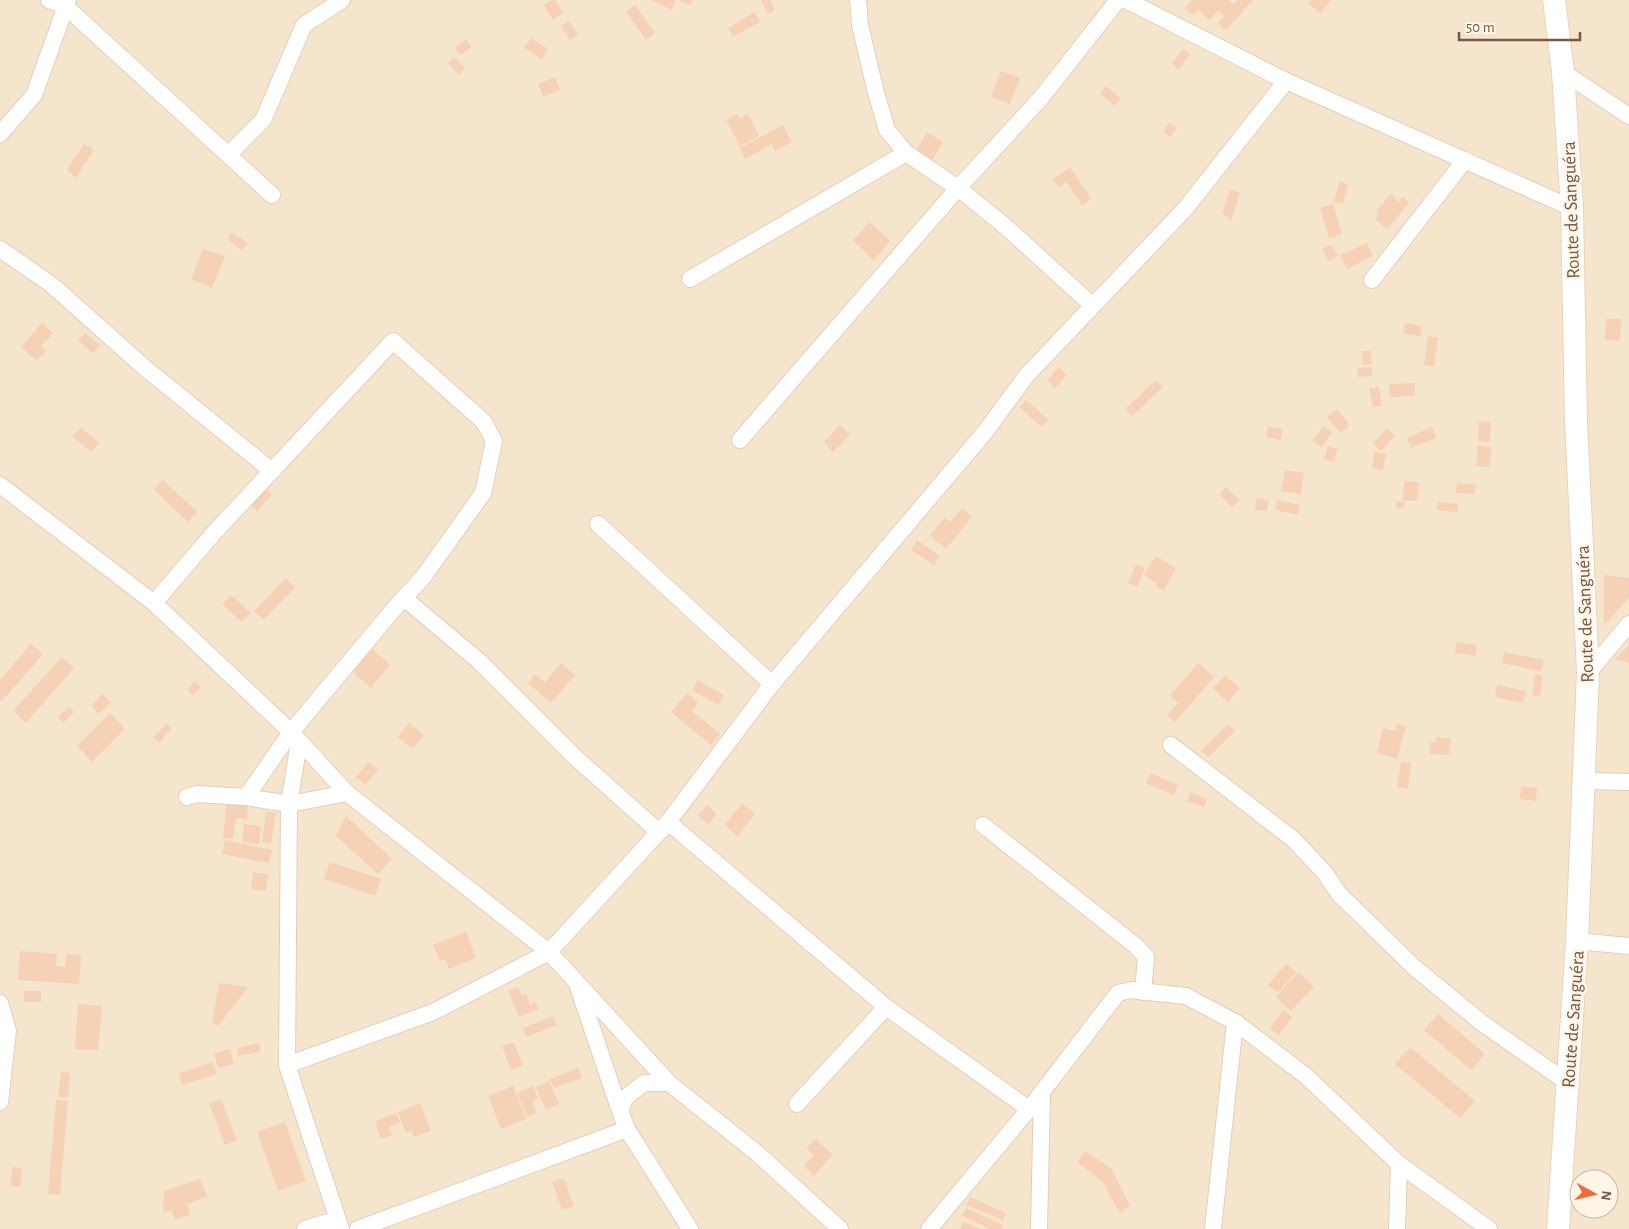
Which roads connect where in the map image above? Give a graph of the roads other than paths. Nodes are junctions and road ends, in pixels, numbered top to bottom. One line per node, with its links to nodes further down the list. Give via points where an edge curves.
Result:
1 (49, 0): 7 (street)
2 (342, 0): 13 (street, via 304,25 263,120)
3 (858, 0): 12 (street, via 860,25 887,130)
4 (1118, 0): 15 (street, via 1040,98)
5 (1126, 0): 9 (street)
6 (1554, 0): 8 (street, Route de Sanguéra)
7 (66, 3): 11 (street, via 34,95); 13 (street)
8 (1564, 72): 10 (street); 17 (street, Route de Sanguéra)
9 (1286, 81): 14 (street); 21 (street, via 1185,209)
10 (1629, 116)
11 (0, 134)
12 (906, 153): 15 (street); 19 (street)
13 (229, 154): 16 (street)
14 (1465, 160): 17 (street); 20 (street)
15 (958, 188): 21 (street); 22 (street)
16 (272, 195)
17 (1572, 208): 29 (street, Route de Sanguéra, via 1576,421)
18 (0, 249): 23 (street, via 52,285 145,368)
19 (690, 279)
20 (1372, 280)
21 (1092, 305): 30 (street, via 1026,376 985,432)
22 (740, 440)
23 (272, 471): 26 (street, via 393,341 484,422 494,441 483,493 424,576); 27 (street)
24 (0, 485): 27 (street)
25 (598, 524): 30 (street)
26 (404, 598): 31 (street); 40 (street, via 480,662 575,757)
27 (154, 603): 31 (street)
28 (1629, 624): 29 (street)
29 (1588, 673): 33 (street, Route de Sanguéra)
30 (772, 684): 40 (street)
31 (295, 737): 35 (street); 37 (street); 38 (street)
32 (1171, 745): 52 (street, via 1292,839 1325,872 1339,894 1415,968 1482,1023)
33 (1583, 781): 34 (street); 41 (street, Route de Sanguéra)
34 (1629, 782)
35 (347, 793): 38 (street); 43 (street)
36 (187, 797): 37 (street, via 197,794)
37 (246, 797): 38 (street)
38 (289, 804): 50 (street)
39 (983, 824): 45 (street, via 1136,946 1146,957)
40 (664, 827): 43 (street); 47 (street)
41 (1577, 941): 42 (street); 52 (street, Route de Sanguéra)
42 (1629, 946)
43 (550, 952): 44 (street); 50 (street, via 433,1012)
44 (576, 981): 51 (street); 57 (street)
45 (1143, 992): 48 (street, via 1186,996); 53 (street, via 1118,993)
46 (0, 1003): 49 (street)
47 (886, 1007): 55 (street); 56 (street)
48 (1235, 1022): 59 (street, via 1306,1076); 67 (street)
49 (4, 1031): 54 (street)
50 (287, 1065): 60 (street)
51 (669, 1083): 57 (street, via 644,1083 624,1098); 64 (street, via 757,1153)
52 (1568, 1083): 70 (street, Route de Sanguéra)
53 (1042, 1092): 56 (street); 66 (street)
54 (0, 1102)
55 (797, 1104)
56 (1030, 1109): 65 (street)
57 (620, 1112): 58 (street)
58 (627, 1129): 62 (street); 63 (street)
59 (1399, 1164): 68 (street); 69 (street)
60 (339, 1224): 61 (street)
61 (305, 1229)
62 (358, 1229)
63 (690, 1229)
64 (840, 1229)
65 (929, 1229)
66 (1039, 1229)
67 (1213, 1229)
68 (1396, 1229)
69 (1488, 1229)
70 (1558, 1229)

